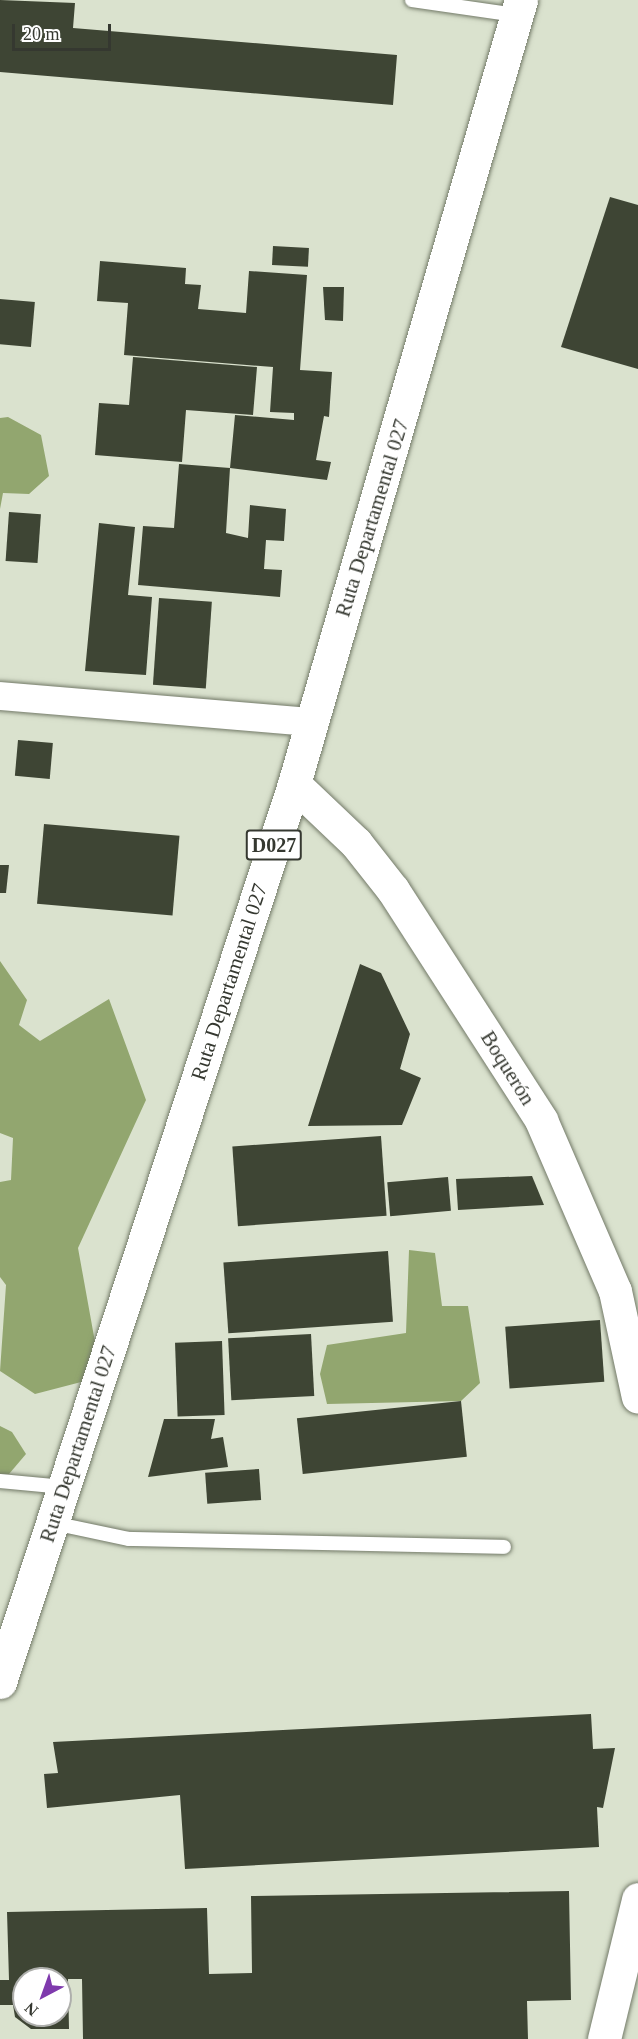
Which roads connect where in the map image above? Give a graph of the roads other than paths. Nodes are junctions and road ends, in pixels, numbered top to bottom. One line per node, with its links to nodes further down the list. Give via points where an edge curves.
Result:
1 (412, 0): 2 (lane)
2 (519, 8): 4 (main road, Ruta Departamental 027 / D027)
3 (0, 696): 4 (street)
4 (311, 722): 5 (main road, Ruta Departamental 027 / D027)
5 (294, 784): 6 (main road, Boquerón, via 356,843 393,890 528,1100); 9 (main road, Ruta Departamental 027 / D027)
6 (629, 1307): 7 (main road, Boquerón)
7 (638, 1397)
8 (0, 1481): 9 (lane)
9 (64, 1487): 10 (main road, Ruta Departamental 027 / D027)
10 (53, 1523): 11 (lane, via 129,1539); 12 (main road, Ruta Departamental 027 / D027)
11 (504, 1547)
12 (0, 1683)
13 (638, 1899): 14 (main road)
14 (604, 2039)

